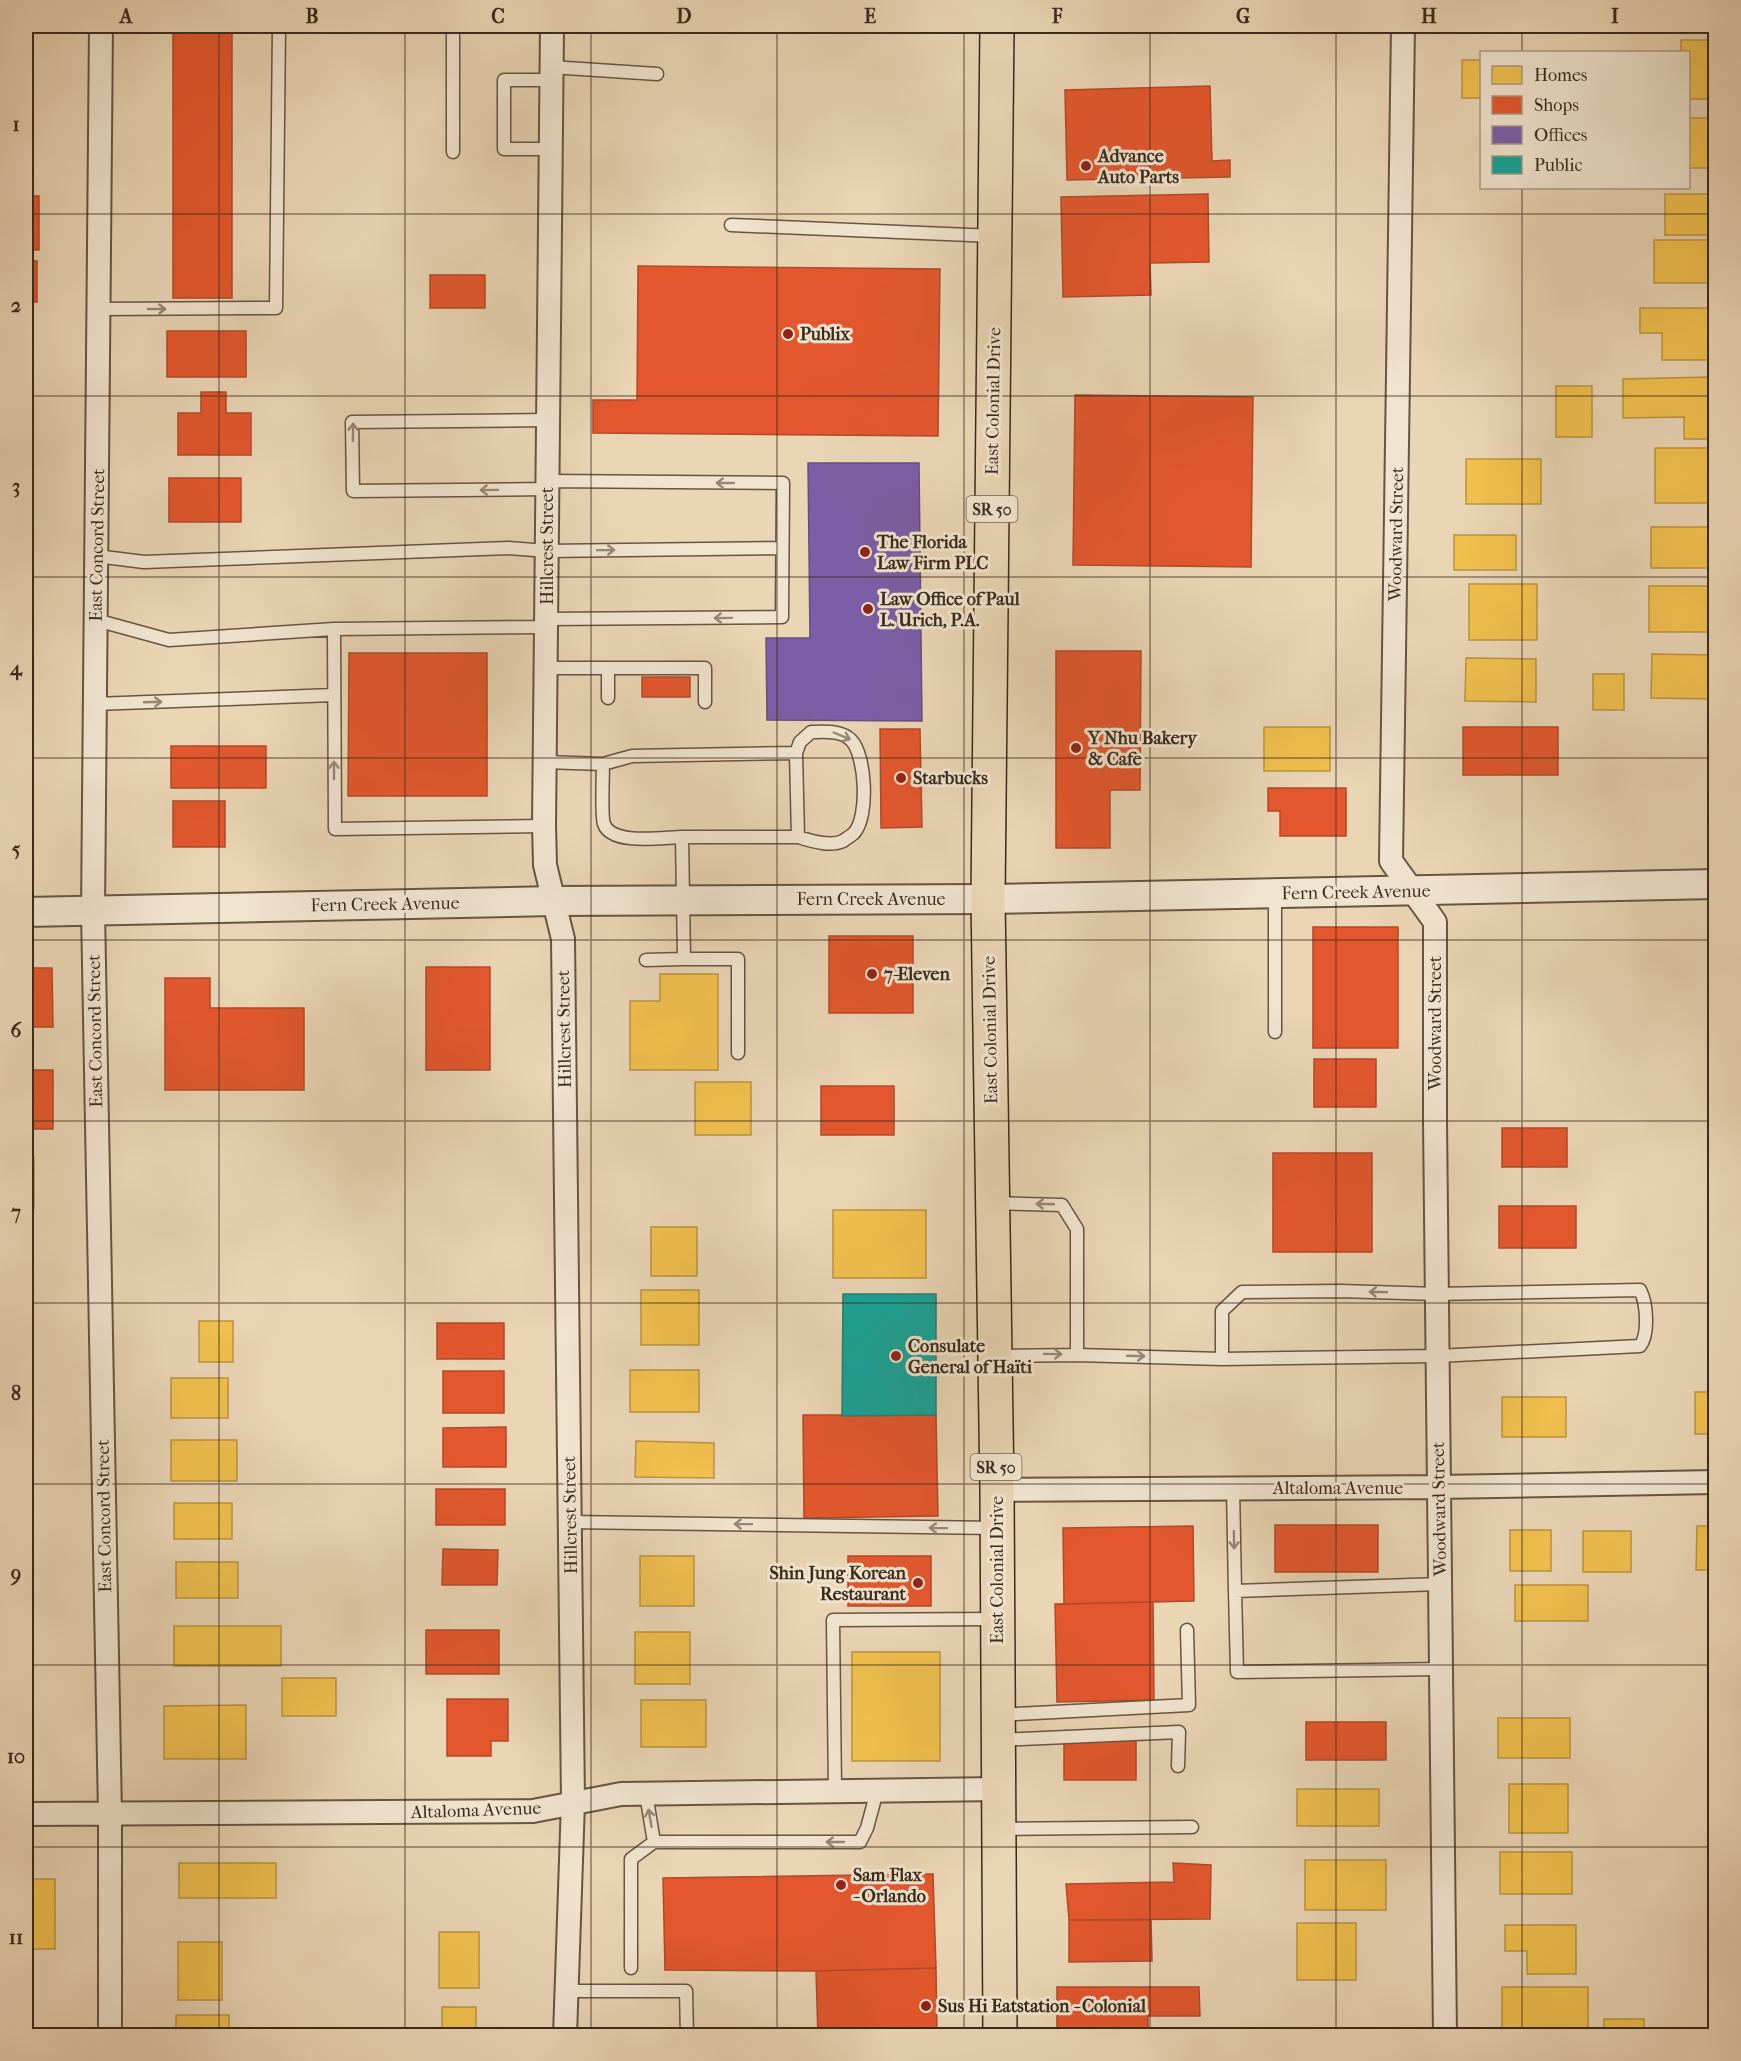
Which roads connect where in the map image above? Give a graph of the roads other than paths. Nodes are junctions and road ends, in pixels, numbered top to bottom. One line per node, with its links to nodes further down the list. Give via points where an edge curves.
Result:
1 (101, 26): 13 (street, East Concord Street)
2 (279, 26): 13 (lane, one-way to 2, via 276,309)
3 (458, 26): 10 (lane, via 453,26)
4 (552, 26): 7 (street, Hillcrest Street)
5 (997, 26): 12 (highway, East Colonial Drive / SR 50)
6 (1403, 26): 35 (street, Woodward Street, via 1391,861)
7 (551, 73): 8 (lane); 9 (street, Hillcrest Street); 9 (lane, via 504,80 504,149)
8 (657, 74)
9 (550, 149): 14 (street, Hillcrest Street)
10 (453, 152)
11 (731, 225): 12 (lane)
12 (995, 236): 37 (highway, East Colonial Drive / SR 50)
13 (99, 309): 18 (street, East Concord Street)
14 (548, 420): 15 (street, Hillcrest Street); 15 (lane, one-way to 14, via 353,491 352,422)
15 (548, 485): 16 (lane, one-way to 15, via 783,483); 17 (street, Hillcrest Street)
16 (782, 548): 17 (lane, one-way to 16); 20 (lane, one-way to 20, via 782,617)
17 (547, 551): 18 (lane, via 508,548 144,562); 20 (street, Hillcrest Street)
18 (96, 556): 19 (street, East Concord Street)
19 (96, 620): 21 (lane, via 169,640); 27 (street, East Concord Street)
20 (547, 623): 21 (lane); 22 (street, Hillcrest Street)
21 (334, 629): 24 (lane)
22 (546, 668): 23 (lane); 29 (street, Hillcrest Street)
23 (608, 668): 25 (lane); 26 (lane, via 705,668)
24 (334, 695): 27 (lane, one-way to 24); 31 (lane, one-way to 24, via 335,829)
25 (608, 698)
26 (705, 702)
27 (95, 704): 40 (street, East Concord Street)
28 (796, 753): 30 (lane, via 632,756); 33 (lane); 33 (lane, one-way to 33, via 800,742 811,732 836,732 851,740 860,757 863,776 863,808 856,832 841,842 818,843)
29 (545, 762): 30 (lane); 31 (street, Hillcrest Street)
30 (603, 764): 32 (lane, via 604,824 610,832 620,838)
31 (544, 826): 38 (street, Hillcrest Street, via 545,865)
32 (682, 837): 33 (lane); 39 (lane)
33 (798, 837)
34 (1716, 884): 35 (street, Fern Creek Avenue)
35 (1413, 891): 36 (street, Fern Creek Avenue); 47 (street, Woodward Street, via 1435,922)
36 (1275, 893): 37 (street, Fern Creek Avenue); 44 (lane)
37 (988, 899): 39 (street, Fern Creek Avenue); 46 (highway, East Colonial Drive / SR 50)
38 (554, 901): 39 (street, Fern Creek Avenue); 40 (street, Fern Creek Avenue); 56 (street, Hillcrest Street, via 563,939)
39 (683, 901): 42 (lane)
40 (93, 911): 41 (street, Fern Creek Avenue); 71 (street, East Concord Street)
41 (26, 912)
42 (684, 959): 43 (lane); 45 (lane, via 738,959)
43 (646, 960)
44 (1275, 1032)
45 (738, 1053)
46 (992, 1203): 48 (lane, one-way to 46, via 1077,1229 1062,1205); 49 (highway, East Colonial Drive / SR 50)
47 (1437, 1294): 50 (street, Woodward Street); 50 (lane, via 1640,1290 1645,1300 1645,1340 1640,1346); 51 (lane, one-way to 51, via 1242,1292 1222,1311)
48 (1077, 1355): 49 (lane, one-way to 48); 51 (lane, one-way to 51)
49 (995, 1356): 55 (highway, East Colonial Drive / SR 50)
50 (1437, 1356): 51 (lane); 53 (street, Woodward Street)
51 (1222, 1359)
52 (1716, 1482): 53 (street, Altaloma Avenue)
53 (1438, 1487): 54 (street, Altaloma Avenue); 58 (street, Woodward Street)
54 (1233, 1488): 55 (street, Altaloma Avenue); 59 (lane, one-way to 59)
55 (997, 1490): 57 (highway, East Colonial Drive / SR 50)
56 (570, 1522): 57 (lane, one-way to 56); 69 (street, Hillcrest Street)
57 (997, 1528): 60 (highway, East Colonial Drive / SR 50)
58 (1440, 1584): 59 (lane); 62 (street, Woodward Street)
59 (1235, 1591): 62 (lane, via 1237,1672)
60 (997, 1619): 63 (highway, East Colonial Drive / SR 50); 66 (lane, via 833,1620)
61 (1187, 1630): 63 (lane, via 1189,1705)
62 (1440, 1669): 81 (street, Woodward Street)
63 (997, 1727): 64 (lane, via 1179,1732); 65 (highway, East Colonial Drive / SR 50)
64 (1178, 1766)
65 (998, 1789): 67 (street, Altaloma Avenue); 73 (highway, East Colonial Drive / SR 50)
66 (835, 1791): 67 (street, Altaloma Avenue); 68 (street, Altaloma Avenue)
67 (877, 1791): 74 (lane, one-way to 74, via 860,1842)
68 (646, 1794): 69 (street, Altaloma Avenue); 74 (lane, one-way to 68)
69 (573, 1802): 71 (street, Altaloma Avenue, via 532,1811); 76 (street, Hillcrest Street)
70 (26, 1814): 71 (street, Altaloma Avenue)
71 (110, 1815): 77 (street, East Concord Street)
72 (1192, 1827): 73 (lane)
73 (998, 1829): 80 (highway, East Colonial Drive / SR 50)
74 (654, 1842): 75 (lane, via 631,1859)
75 (631, 1968)
76 (567, 1991): 78 (street, Hillcrest Street); 79 (lane, via 686,1991)
77 (110, 2036)
78 (565, 2036)
79 (687, 2036)
80 (1000, 2036)
81 (1445, 2036)

